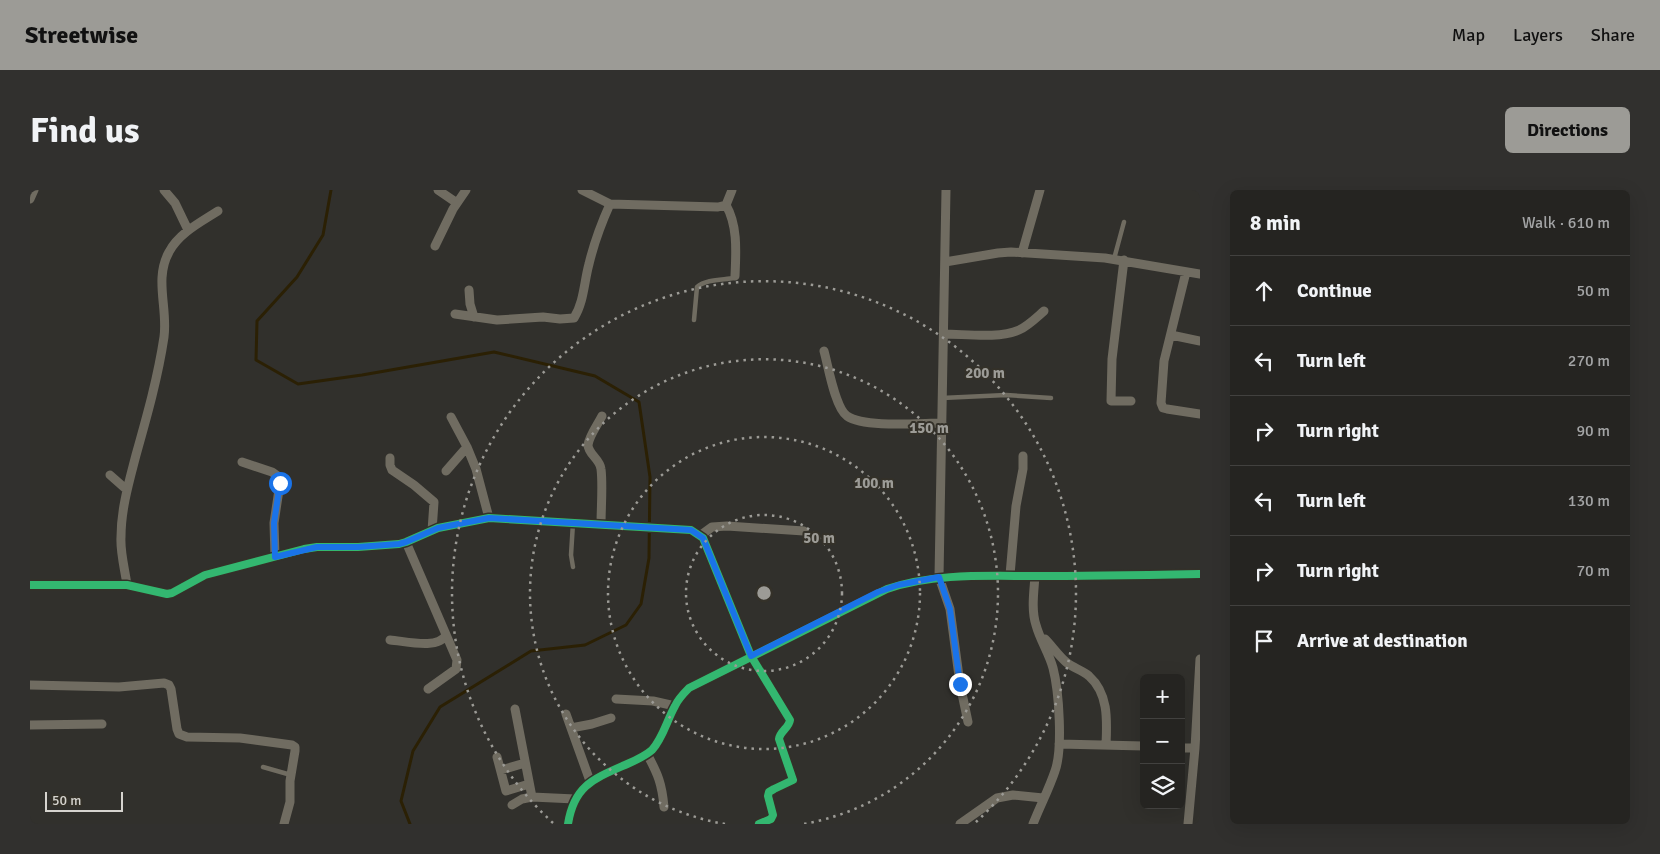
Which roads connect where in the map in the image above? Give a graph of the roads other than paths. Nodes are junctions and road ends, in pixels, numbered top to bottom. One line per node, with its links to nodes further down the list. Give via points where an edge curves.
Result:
1 (34, 190): 9 (street)
2 (164, 190): 15 (street, via 175,203)
3 (438, 190): 10 (street)
4 (466, 190): 10 (street)
5 (582, 190): 11 (street)
6 (732, 190): 12 (street)
7 (946, 190): 20 (street)
8 (1040, 190): 17 (street)
9 (30, 199)
10 (457, 203): 16 (street)
11 (610, 204): 12 (street, via 718,207); 27 (street, via 598,231 580,308 574,318 497,320)
12 (726, 204): 23 (street, via 734,224)
13 (218, 211): 15 (street)
14 (1124, 222): 18 (lane)
15 (188, 230): 46 (street, via 169,251 163,269 163,340)
16 (435, 246)
17 (1022, 253): 18 (street); 20 (street, via 998,253)
18 (1114, 259): 19 (street)
19 (1124, 260): 21 (street); 35 (street, via 1112,359 1112,401)
20 (945, 262): 29 (street)
21 (1186, 272): 22 (street); 30 (street)
22 (1200, 274)
23 (735, 276): 28 (lane, via 697,287)
24 (469, 290): 27 (street)
25 (1044, 311): 29 (street, via 1019,330 991,334)
26 (455, 314): 27 (street)
27 (474, 317)
28 (694, 320)
29 (944, 334): 33 (street)
30 (1171, 334): 31 (street); 36 (street, via 1164,361 1161,403 1163,408)
31 (1200, 341)
32 (824, 351): 39 (street, via 835,393 847,416 870,423)
33 (942, 398): 34 (lane, via 1006,395); 39 (street)
34 (1051, 398)
35 (1131, 401)
36 (1200, 414)
37 (602, 416): 49 (street, via 588,446 602,470)
38 (451, 417): 40 (street)
39 (942, 423): 59 (street)
40 (467, 448): 44 (street); 47 (street)
41 (1023, 456): 57 (street)
42 (390, 458): 50 (street, via 392,470 434,502)
43 (242, 462): 54 (street, via 278,477)
44 (446, 471)
45 (110, 475): 46 (street)
46 (127, 490): 61 (street, via 120,538)
47 (489, 518): 48 (street); 50 (street)
48 (573, 523): 49 (street); 55 (lane)
49 (601, 525): 52 (street, via 672,528 691,530)
50 (432, 530): 53 (street)
51 (804, 531): 52 (street, via 727,526 712,527)
52 (700, 535): 65 (street)
53 (406, 542): 54 (street, via 317,547); 62 (street)
54 (275, 557): 61 (street, via 205,575 167,594)
55 (573, 567)
56 (1200, 574): 58 (street)
57 (1010, 575): 58 (street); 59 (street)
58 (1034, 576): 63 (street, via 1034,616)
59 (939, 577): 65 (street, via 878,592); 75 (street, via 950,609)
60 (30, 585): 61 (street)
61 (127, 585)
62 (446, 635): 64 (street, via 440,643 433,644); 69 (street, via 457,660 456,669)
63 (1040, 635): 79 (street, via 1055,674); 80 (street, via 1100,689 1107,717)
64 (390, 640)
65 (751, 656): 71 (street, via 689,688); 97 (street, via 790,720 779,739 793,780 769,792)
66 (1200, 659): 67 (street)
67 (1199, 673): 83 (street)
68 (30, 685): 89 (street, via 110,687 164,683 171,689 179,734 292,745 295,751)
69 (428, 689)
70 (616, 699): 71 (street)
71 (674, 706): 84 (street, via 656,744)
72 (515, 710): 86 (street)
73 (566, 714): 78 (street)
74 (611, 718): 78 (street)
75 (968, 722)
76 (102, 724): 77 (street)
77 (30, 725)
78 (571, 728): 90 (street)
79 (1058, 744): 80 (street); 93 (street, via 1056,770)
80 (1106, 745): 81 (street)
81 (1140, 746)
82 (1185, 748): 83 (street)
83 (1195, 748): 103 (street)
84 (647, 754): 90 (street); 96 (street, via 662,787)
85 (497, 757): 88 (street)
86 (525, 763): 88 (street); 91 (street)
87 (263, 767): 89 (lane)
88 (501, 770): 91 (street, via 506,791)
89 (291, 775): 98 (street, via 290,802)
90 (590, 781): 94 (street)
91 (529, 784): 92 (street)
92 (532, 797): 94 (street); 95 (street)
93 (1043, 798): 101 (street, via 997,798); 102 (street)
94 (575, 799): 99 (street)
95 (512, 806)
96 (664, 807)
97 (771, 822): 100 (street)
98 (284, 824)
99 (568, 824)
100 (758, 824)
101 (960, 824)
102 (1032, 824)
103 (1188, 824)

